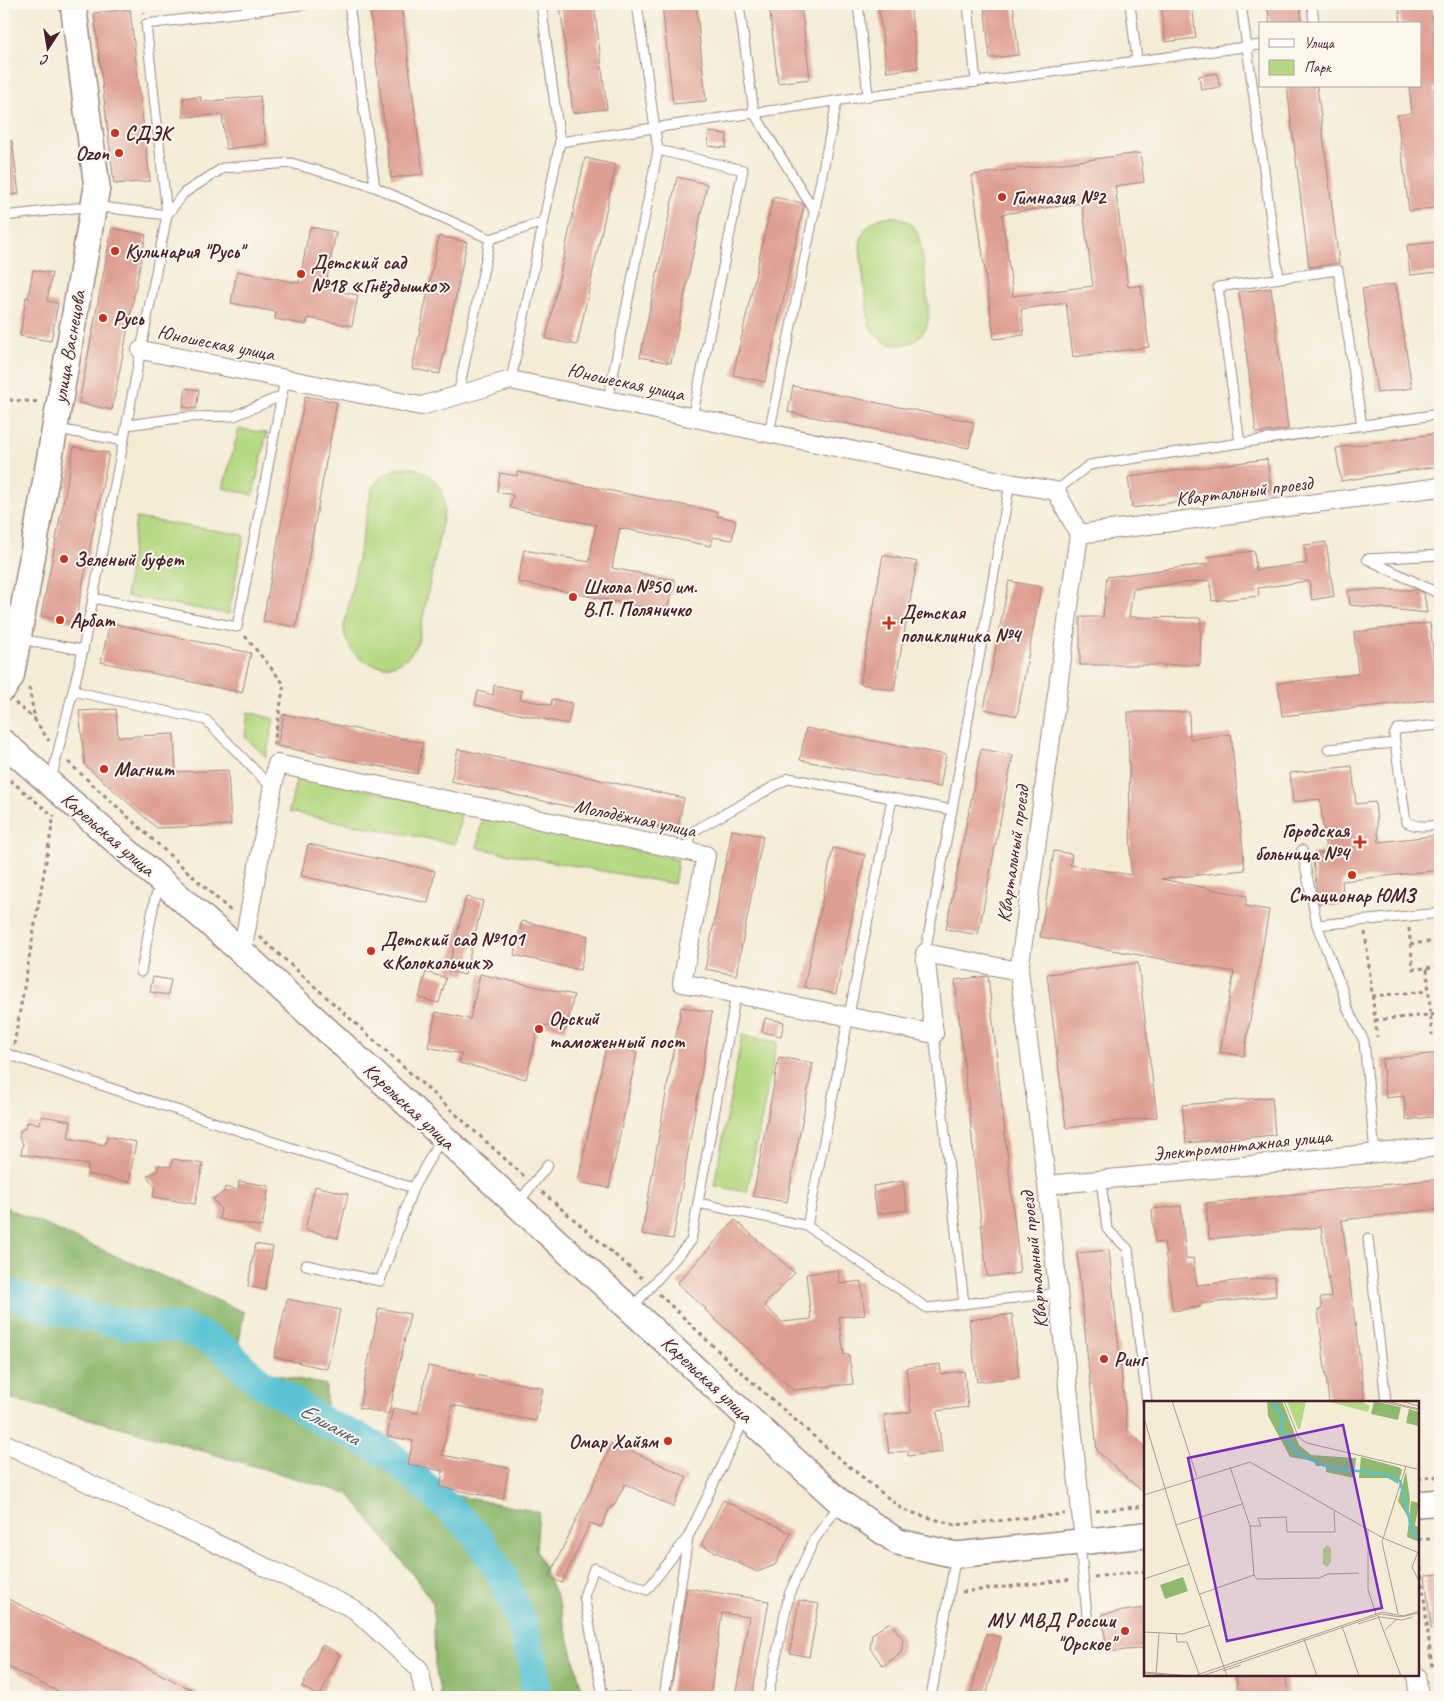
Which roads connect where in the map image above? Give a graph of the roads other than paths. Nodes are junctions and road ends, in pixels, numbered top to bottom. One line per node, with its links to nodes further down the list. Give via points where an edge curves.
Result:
1 (73, 4): 24 (street, улица Васнецова, via 97,187)
2 (308, 4): 26 (lane, via 146,24)
3 (349, 4): 23 (lane)
4 (541, 4): 21 (lane)
5 (637, 4): 20 (lane)
6 (739, 4): 19 (lane)
7 (858, 4): 17 (lane)
8 (968, 4): 16 (lane)
9 (1130, 4): 15 (lane)
10 (1241, 4): 14 (lane)
11 (1312, 4): 12 (lane)
12 (1314, 22)
13 (1259, 44): 14 (lane)
14 (1247, 47): 15 (lane); 30 (lane)
15 (1137, 60): 16 (lane)
16 (976, 82): 17 (lane)
17 (868, 96): 18 (lane)
18 (837, 101): 19 (lane); 25 (lane)
19 (754, 113): 20 (lane); 25 (lane)
20 (654, 128): 21 (lane); 22 (lane)
21 (560, 142): 28 (lane)
22 (658, 150): 36 (lane); 38 (lane, via 743,170)
23 (375, 187): 26 (lane, via 292,163 223,168 184,193); 29 (lane)
24 (93, 206): 26 (lane); 27 (lane); 41 (street, улица Васнецова)
25 (815, 212): 42 (lane)
26 (167, 215): 31 (lane)
27 (6, 216)
28 (544, 222): 29 (lane); 33 (lane)
29 (490, 239): 34 (lane)
30 (1279, 278): 40 (lane, via 1338,270); 44 (lane, via 1218,287)
31 (141, 350): 32 (street, Юношеская улица); 39 (lane)
32 (285, 379): 34 (street, Юношеская улица, via 421,406); 35 (lane)
33 (511, 380): 34 (street, Юношеская улица); 36 (street, Юношеская улица)
34 (458, 395)
35 (282, 396): 39 (lane, via 234,416 187,417); 51 (lane, via 237,627)
36 (608, 400): 38 (street, Юношеская улица)
37 (1440, 414): 40 (lane)
38 (692, 418): 42 (street, Юношеская улица)
39 (127, 425): 43 (lane)
40 (1362, 426): 44 (lane)
41 (54, 428): 43 (lane); 52 (street, улица Васнецова)
42 (769, 433): 45 (street, Юношеская улица)
43 (124, 440): 51 (lane)
44 (1240, 443): 47 (lane, via 1089,465)
45 (1010, 483): 47 (street, Юношеская улица); 63 (lane)
46 (1440, 487): 48 (street, Квартальный проезд)
47 (1056, 491): 48 (street)
48 (1079, 534): 72 (street, Квартальный проезд)
49 (1440, 555): 50 (lane, via 1367,559)
50 (1440, 594)
51 (93, 598): 53 (lane)
52 (18, 639): 53 (lane); 55 (street, улица Васнецова)
53 (83, 650): 54 (lane)
54 (73, 691): 60 (lane); 61 (lane, via 206,720)
55 (7, 693)
56 (1440, 725): 58 (lane, via 1397,729)
57 (4, 743): 60 (street, Карельская улица)
58 (1395, 743): 59 (lane); 64 (lane, via 1406,822 1412,826)
59 (1328, 749)
60 (50, 783): 67 (street, Карельская улица)
61 (273, 789): 66 (street, Молодёжная улица, via 277,764); 70 (street)
62 (892, 799): 63 (lane); 66 (lane, via 789,778 692,832); 75 (lane)
63 (952, 810): 71 (lane)
64 (1440, 825)
65 (1302, 850): 69 (lane)
66 (687, 851): 74 (street, Молодёжная улица, via 706,855 682,983)
67 (162, 882): 70 (street, Карельская улица); 73 (lane, via 155,898)
68 (1437, 914): 69 (lane)
69 (1317, 925): 80 (lane, via 1347,1008 1364,1041)
70 (242, 952): 78 (street, Карельская улица)
71 (925, 954): 72 (street); 76 (street)
72 (1018, 971): 83 (street, Квартальный проезд)
73 (141, 972)
74 (736, 994): 75 (street, Молодёжная улица); 85 (lane)
75 (848, 1017): 76 (street, Молодёжная улица); 87 (lane)
76 (934, 1034): 91 (lane)
77 (8, 1054): 84 (lane)
78 (442, 1136): 84 (lane); 86 (street, Карельская улица)
79 (1440, 1147): 80 (street, Электромонтажная улица)
80 (1375, 1153): 82 (street, Электромонтажная улица)
81 (548, 1165): 86 (lane)
82 (1101, 1180): 83 (street, Электромонтажная улица); 93 (lane, via 1107,1229 1128,1249)
83 (1047, 1185): 90 (street, Квартальный проезд)
84 (413, 1188): 89 (lane, via 380,1280)
85 (698, 1203): 87 (lane); 92 (lane, via 691,1242)
86 (516, 1204): 92 (street, Карельская улица)
87 (807, 1226): 91 (lane, via 927,1308)
88 (1368, 1238): 94 (lane)
89 (306, 1265)
90 (1058, 1293): 91 (lane); 102 (street, Квартальный проезд)
91 (964, 1304)
92 (631, 1309): 95 (street, Карельская улица)
93 (1147, 1401)
94 (1386, 1401)
95 (747, 1416): 98 (street, Карельская улица); 101 (lane)
96 (4, 1443): 106 (street, via 354,1609 419,1669)
97 (1440, 1502): 99 (street)
98 (841, 1503): 103 (street, Карельская улица, via 898,1542); 109 (lane, via 814,1540 789,1594)
99 (1419, 1504)
100 (1144, 1535): 102 (street, Карельская улица)
101 (688, 1537): 107 (lane, via 647,1590 594,1568 584,1596 603,1696); 108 (lane)
102 (1082, 1542): 103 (street, Карельская улица); 104 (lane)
103 (956, 1555): 110 (lane)
104 (1087, 1615)
105 (1425, 1676): 111 (street)
106 (425, 1697)
107 (628, 1697)
108 (664, 1697)
109 (768, 1697)
110 (931, 1697)
111 (1419, 1697)

